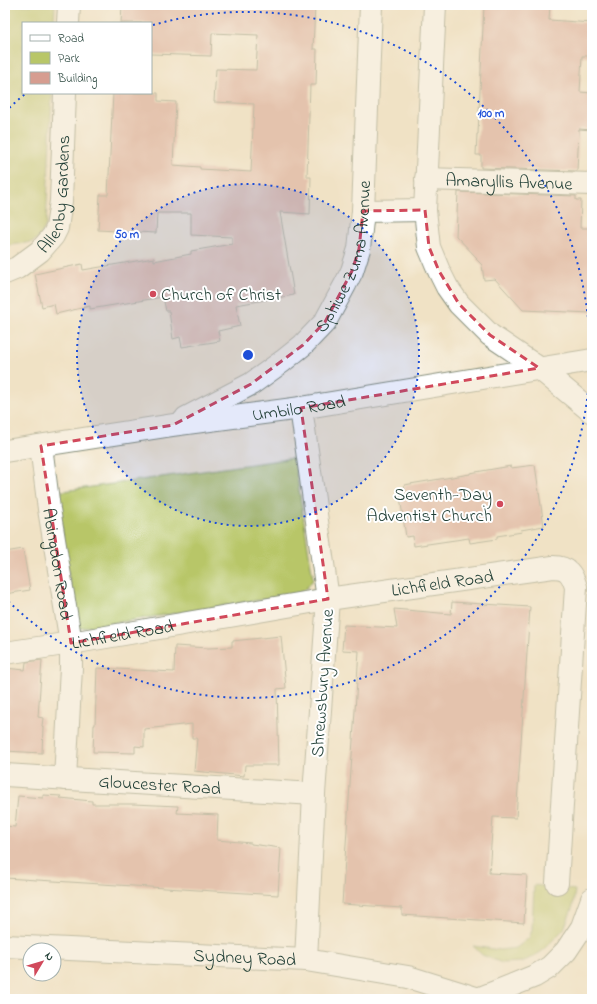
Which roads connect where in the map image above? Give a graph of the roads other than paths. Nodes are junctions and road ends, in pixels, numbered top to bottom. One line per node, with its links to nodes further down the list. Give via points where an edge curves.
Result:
1 (69, 5): 4 (street)
2 (371, 5): 9 (street, Sphiwe Zuma Avenue)
3 (435, 5): 6 (street)
4 (68, 22)
5 (65, 94): 10 (street, Allenby Gardens, via 57,228 40,251 17,268)
6 (426, 179): 7 (street, Amaryllis Avenue); 8 (street)
7 (592, 184)
8 (425, 210): 9 (street); 12 (street, via 430,247 439,271 459,304 490,335)
9 (363, 211): 15 (street, Sphiwe Zuma Avenue, via 359,249 352,270 325,322 303,345 251,384)
10 (5, 273)
11 (592, 360): 12 (street, Umbilo Road)
12 (539, 368): 13 (street, Umbilo Road); 14 (street)
13 (301, 408): 15 (street, Umbilo Road); 18 (street, Shrewsbury Avenue)
14 (592, 412)
15 (173, 425): 16 (street, Umbilo Road)
16 (41, 446): 17 (street, Umbilo Road); 19 (street, Abingdon Road)
17 (5, 451)
18 (328, 599): 19 (street, Lichfield Road); 23 (street, Shrewsbury Avenue); 24 (street, Lichfield Road, via 553,567 568,570 574,578 576,587)
19 (71, 643): 20 (street, Lichfield Road); 22 (street, Abingdon Road)
20 (5, 653)
21 (5, 775): 22 (street, Gloucester Road)
22 (65, 778): 23 (street, Gloucester Road)
23 (314, 794): 27 (street, Shrewsbury Avenue)
24 (557, 883)
25 (592, 899): 30 (street, via 582,927 566,951 550,967 535,976)
26 (5, 946): 27 (street, Sydney Road)
27 (306, 960): 28 (street, Sydney Road)
28 (408, 976): 29 (street); 30 (street, Sydney Road)
29 (441, 999)
30 (478, 999)

